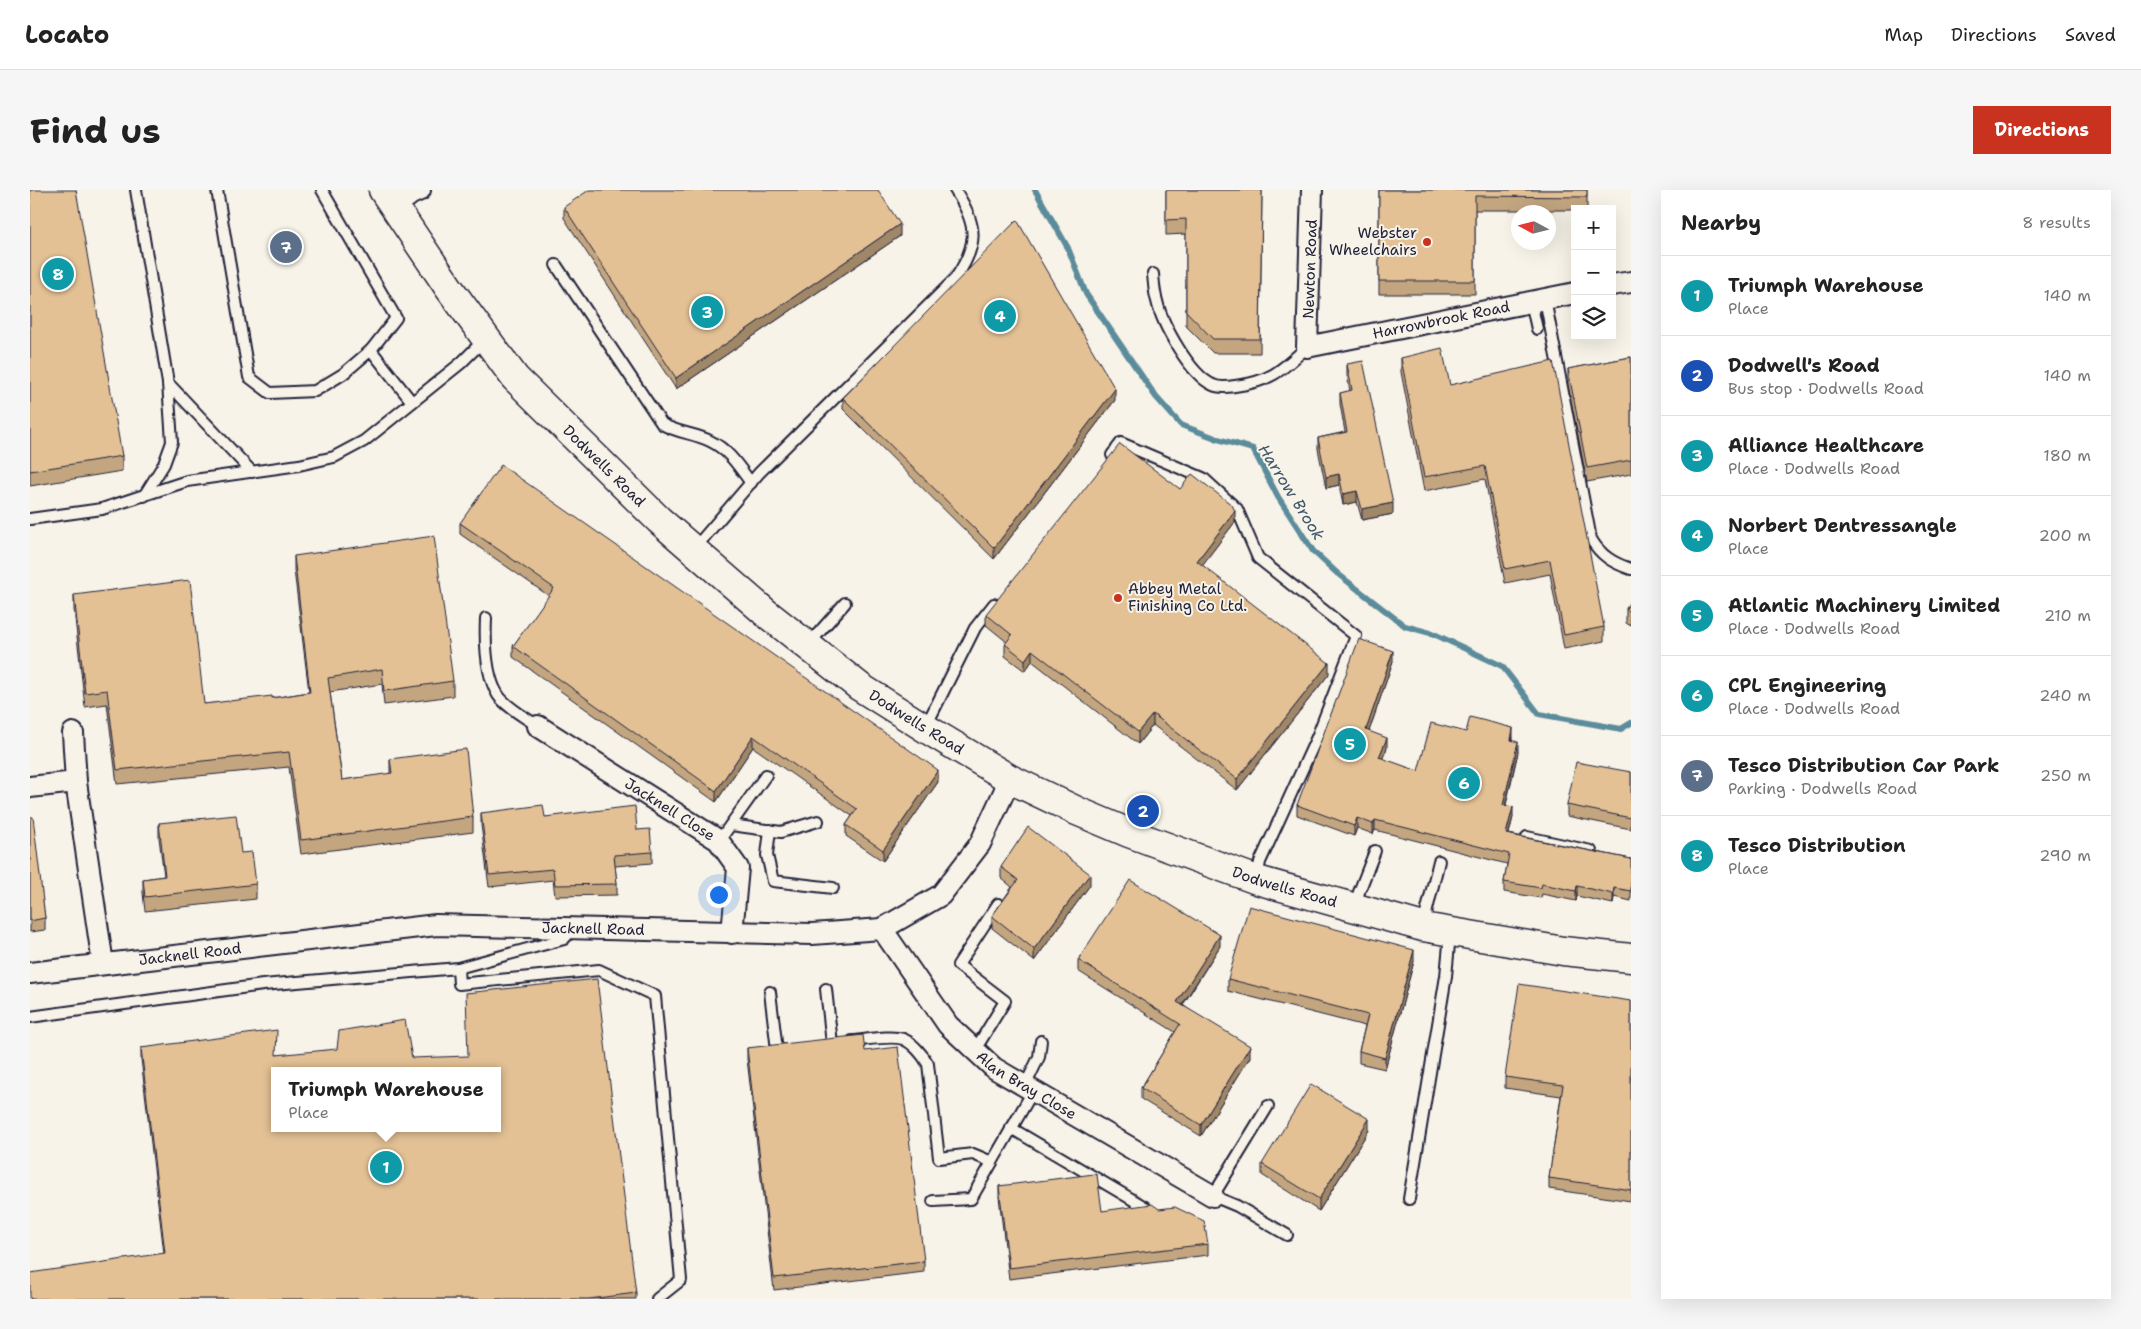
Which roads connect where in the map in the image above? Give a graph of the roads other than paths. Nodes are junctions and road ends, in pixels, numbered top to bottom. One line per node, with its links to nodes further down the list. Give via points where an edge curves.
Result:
1 (136, 190): 18 (lane)
2 (217, 190): 17 (lane, via 248,377 270,393 315,391 343,374)
3 (322, 190): 17 (lane, via 396,318)
4 (420, 190): 7 (street)
5 (955, 190): 22 (lane, via 968,209 973,230 971,250 955,279)
6 (1312, 190): 16 (street, Newton Road)
7 (388, 199): 15 (main road, Dodwells Road)
8 (556, 266): 22 (lane, via 662,424 711,441 731,456)
9 (1153, 274): 16 (lane, via 1156,301 1165,326 1198,374 1213,385 1226,388 1254,384 1280,372)
10 (1631, 282): 11 (street)
11 (1616, 285)
12 (1571, 294): 13 (street, Harrowbrook Road)
13 (1538, 301): 14 (lane); 16 (street, Harrowbrook Road); 26 (lane, via 1591,539 1609,560)
14 (1537, 329)
15 (485, 338): 19 (lane, via 461,363); 25 (main road, Dodwells Road, via 515,378)
16 (1307, 347)
17 (371, 350): 19 (lane)
18 (168, 383): 21 (lane); 23 (lane, via 172,442 164,464)
19 (412, 402): 21 (lane, via 364,441 334,457)
20 (1103, 466): 46 (lane, via 1121,443 1203,478 1237,509 1258,558 1356,636 1317,737 1260,862)
21 (252, 472): 23 (lane, via 187,481)
22 (751, 483): 25 (lane)
23 (144, 496): 24 (lane, via 102,509)
24 (30, 519)
25 (693, 550): 30 (main road, Dodwells Road)
26 (1631, 569)
27 (1000, 597): 32 (lane, via 975,628)
28 (845, 602): 30 (lane)
29 (486, 618): 31 (lane, via 490,678 498,696)
30 (807, 646): 32 (main road, Dodwells Road, via 860,687)
31 (538, 726): 42 (street, Jacknell Close)
32 (925, 728): 35 (main road, Dodwells Road)
33 (72, 733): 36 (street)
34 (766, 775): 39 (lane)
35 (1010, 779): 46 (main road, Dodwells Road, via 1130,833); 52 (street, Jacknell Road, via 980,844 941,895)
36 (76, 782): 37 (street); 56 (street)
37 (30, 787)
38 (818, 821): 40 (lane, via 781,832)
39 (731, 825): 40 (lane); 42 (lane)
40 (770, 830): 47 (lane, via 767,855 773,881)
41 (1527, 837): 44 (lane)
42 (719, 841): 54 (street, Jacknell Close, via 738,868)
43 (1375, 851): 49 (lane)
44 (1602, 854)
45 (1439, 861): 50 (lane)
46 (1257, 880): 49 (main road, Dodwells Road)
47 (833, 888)
48 (998, 904): 64 (lane, via 958,965 1005,1001)
49 (1356, 909): 50 (main road, Dodwells Road)
50 (1423, 927): 53 (main road, Dodwells Road)
51 (573, 928): 54 (street, Jacknell Road); 56 (street, Jacknell Road, via 436,925); 57 (lane, via 564,940)
52 (882, 929): 54 (street, Jacknell Road, via 812,934); 64 (street, Alan Bray Close, via 948,1025)
53 (1450, 932): 55 (main road, Dodwells Road, via 1563,951); 70 (lane, via 1446,976)
54 (732, 933)
55 (1631, 958)
56 (103, 964): 58 (street, Jacknell Road)
57 (458, 968): 61 (lane, via 263,985); 74 (lane, via 459,984 599,970 655,996 681,1280)
58 (30, 973)
59 (826, 989): 68 (lane, via 827,1044 878,1038 904,1039 922,1054 928,1064 939,1158 973,1154)
60 (770, 992): 63 (lane, via 776,1050)
61 (30, 1016)
62 (1041, 1041): 65 (lane)
63 (795, 1048)
64 (976, 1050): 65 (street, Alan Bray Close, via 994,1068)
65 (1029, 1088): 67 (lane); 69 (street, Alan Bray Close)
66 (1268, 1106): 69 (lane)
67 (1012, 1128): 68 (lane); 72 (lane)
68 (992, 1162): 71 (lane, via 971,1199)
69 (1213, 1196): 73 (lane)
70 (1410, 1200)
71 (933, 1201)
72 (1145, 1207)
73 (1287, 1235)
74 (658, 1299)

